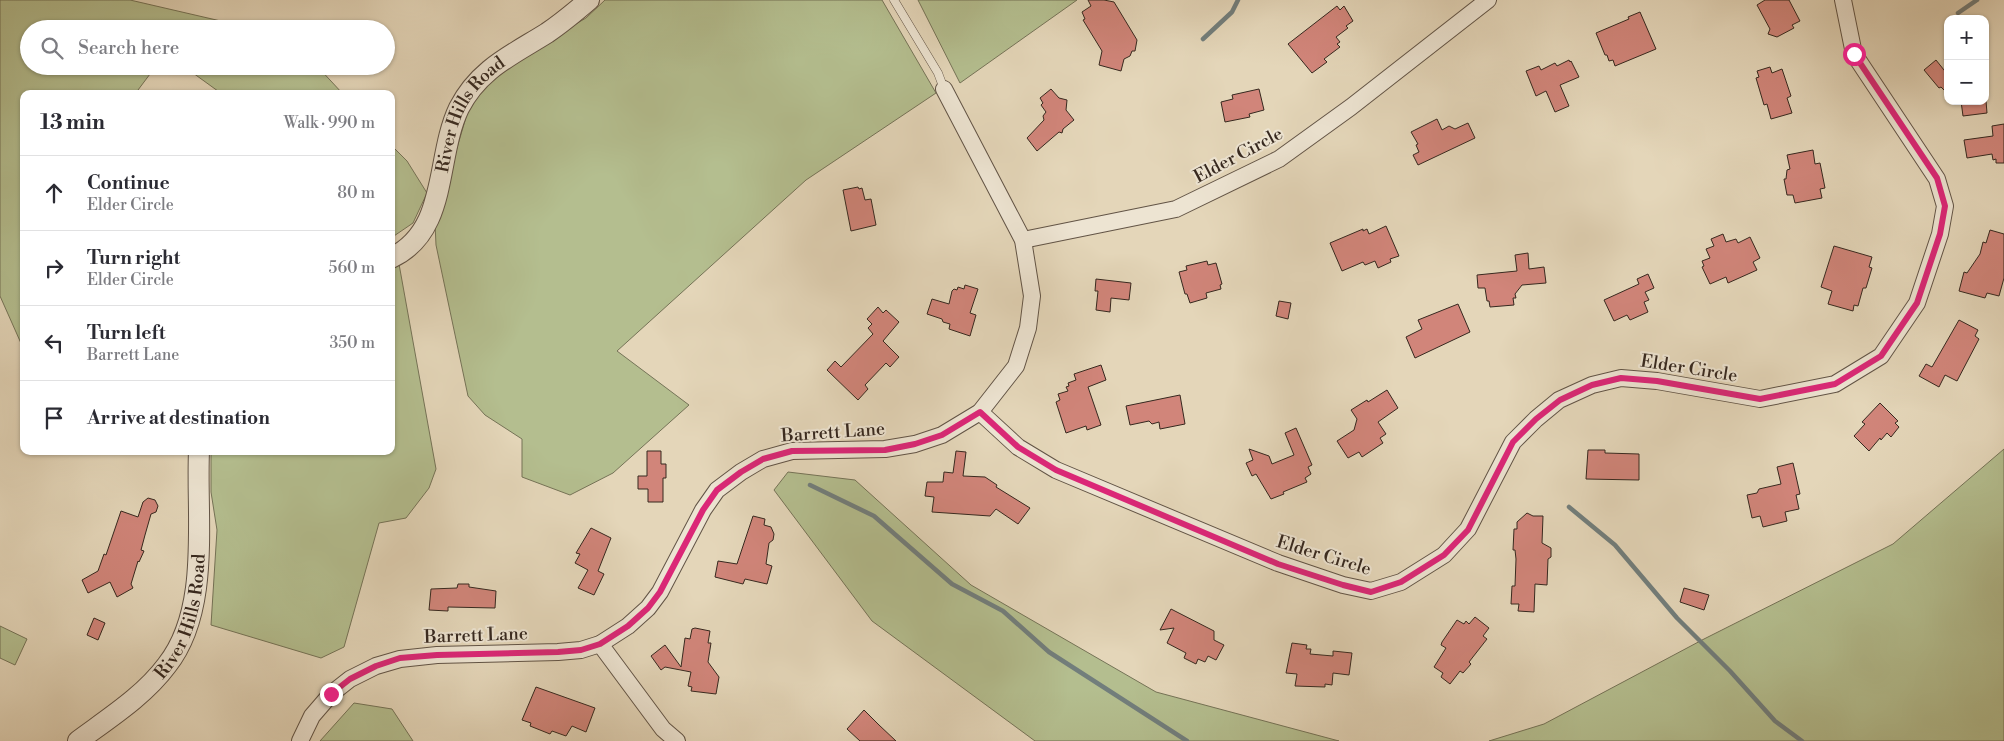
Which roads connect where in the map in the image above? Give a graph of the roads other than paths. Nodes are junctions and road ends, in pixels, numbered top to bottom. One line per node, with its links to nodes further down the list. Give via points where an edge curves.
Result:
1 (589, 0): 7 (street, River Hills Road, via 546,33 502,59 472,86 450,132 436,201 428,222 417,240)
2 (894, 0): 5 (lane, via 938,73)
3 (1488, 0): 6 (street, Elder Circle, via 1279,159 1176,210)
4 (1844, 0): 8 (street, Elder Circle, via 1854,54 1937,178 1945,206 1940,234 1917,303 1881,356 1835,384 1760,399 1648,380 1621,378 1592,385 1560,400 1513,442 1468,530 1444,555 1401,582 1371,592 1278,564 1056,470 1018,447)
5 (944, 89): 6 (street, Barrett Lane)
6 (1023, 240): 8 (street, Barrett Lane, via 1032,296 1028,328 1016,366)
7 (395, 256)
8 (980, 412): 10 (street, Barrett Lane, via 942,435 915,444 885,450 792,451 763,459 741,472 717,490 703,510 665,584 648,608)
9 (199, 455): 11 (street, River Hills Road, via 197,578 192,612 181,642 152,683)
10 (600, 644): 12 (street, Barrett Lane, via 558,652 400,658 350,679 331,694 312,716); 13 (street, via 664,729)
11 (80, 740)
12 (300, 741)
13 (677, 741)

